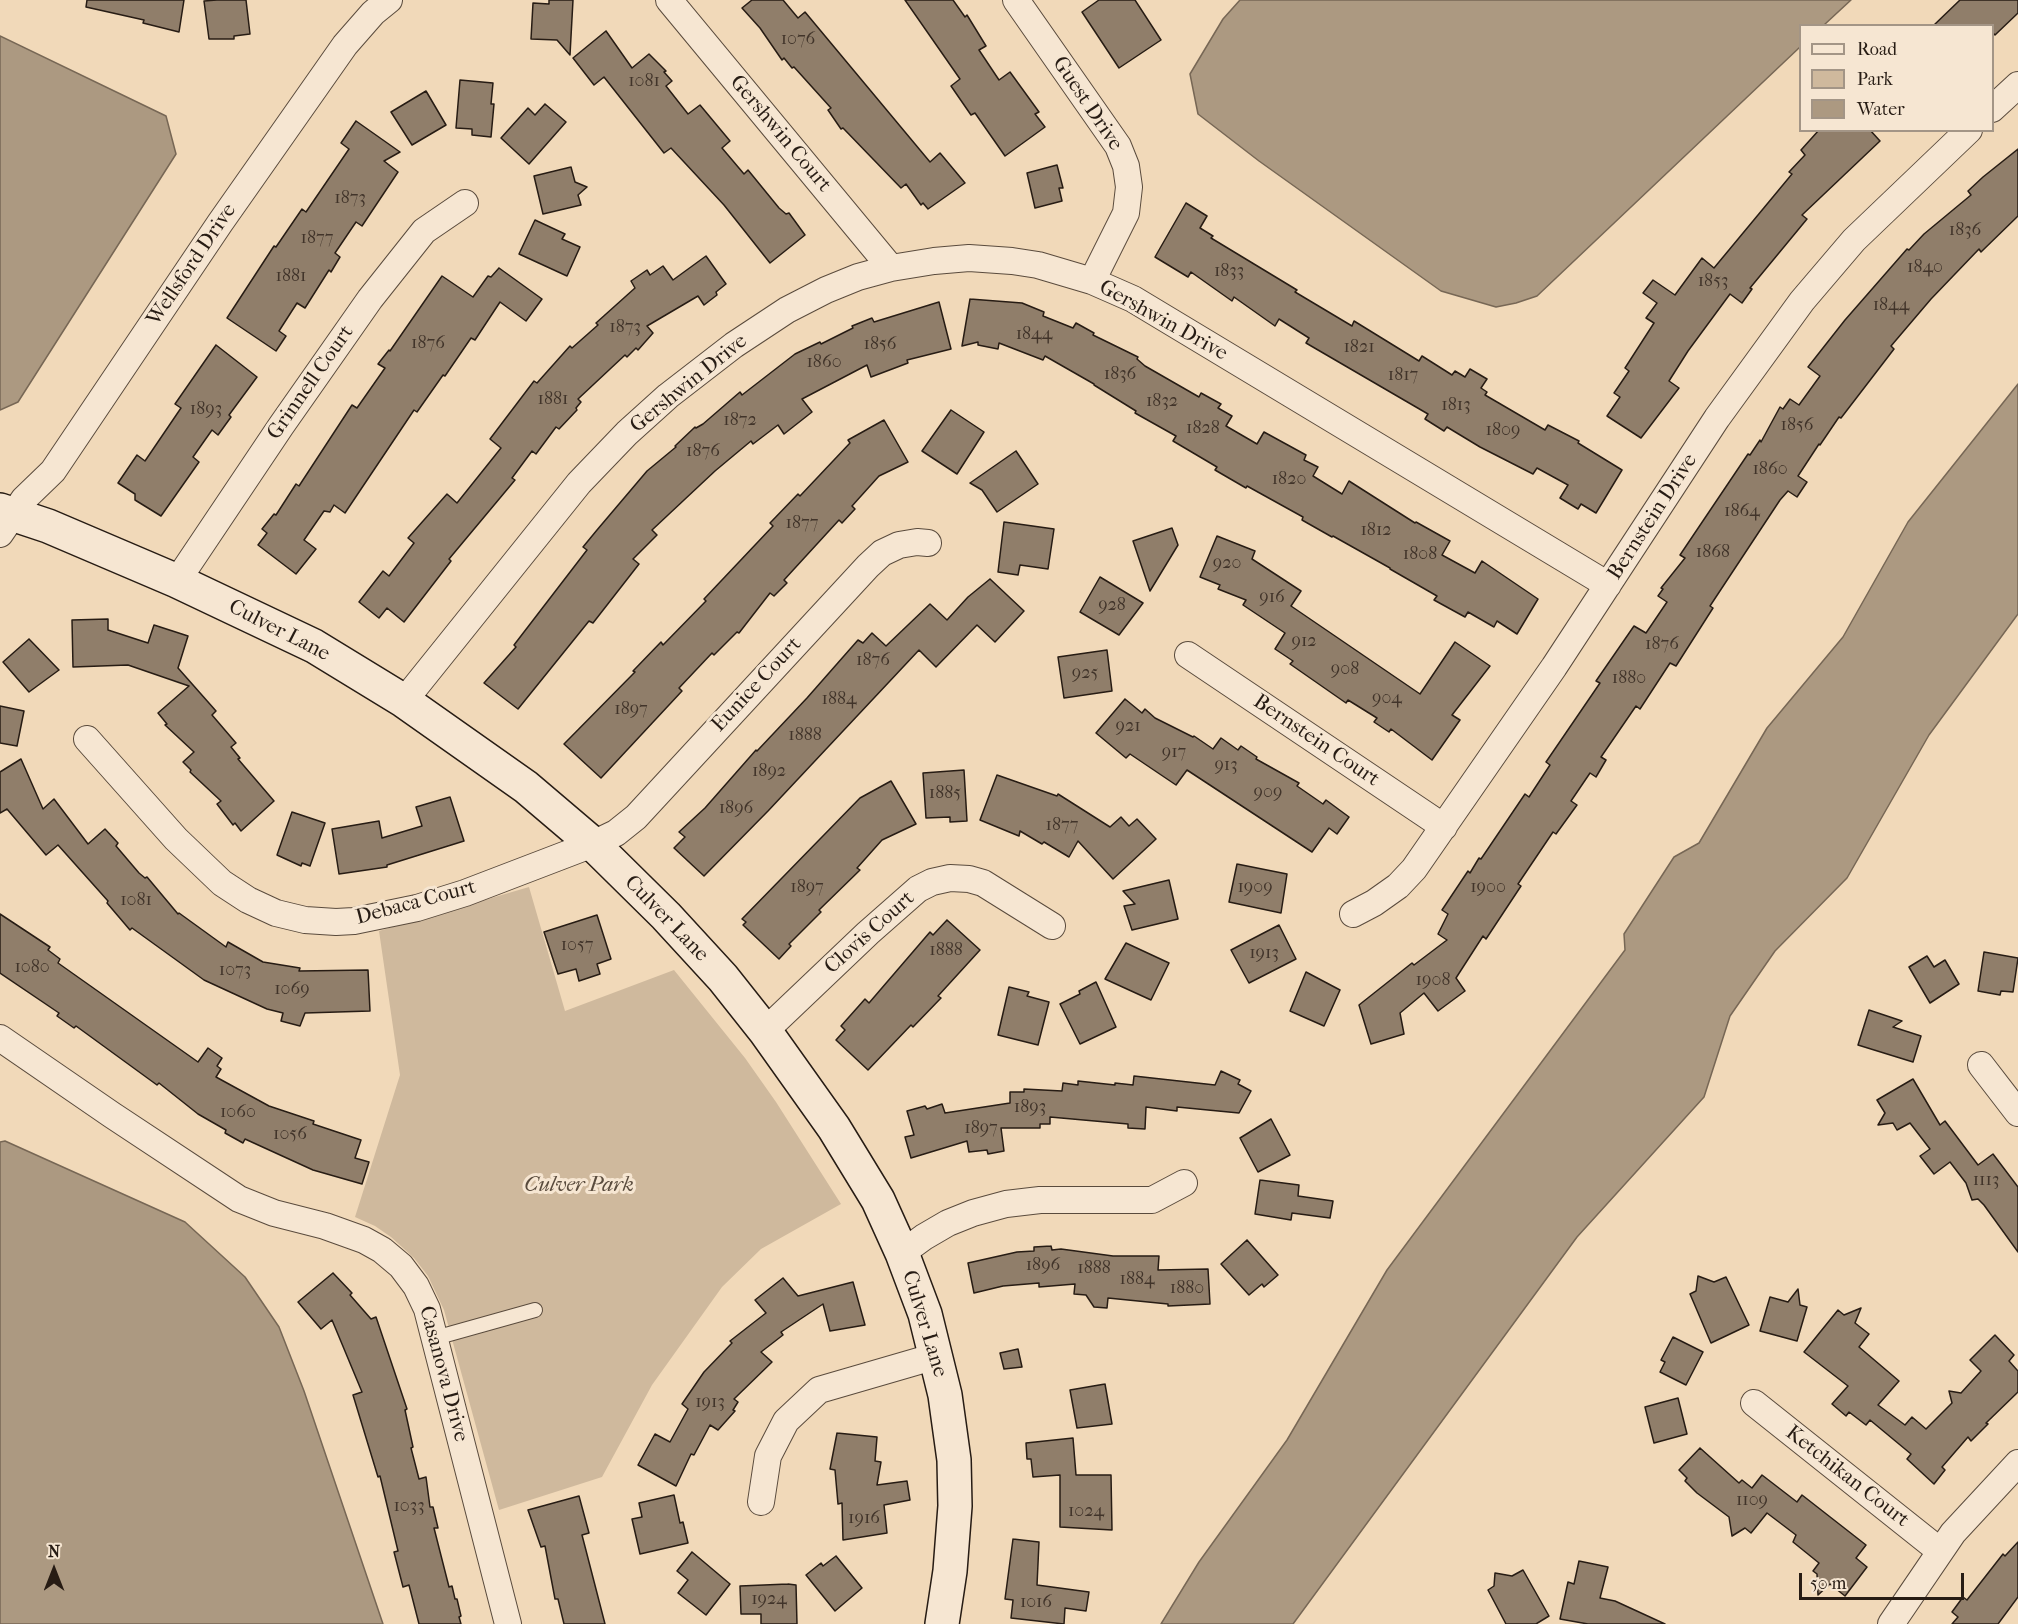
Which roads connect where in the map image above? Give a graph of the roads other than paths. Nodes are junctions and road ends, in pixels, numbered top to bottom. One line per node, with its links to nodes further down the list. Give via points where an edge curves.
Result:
1 (389, 0): 10 (street, Wellsford Drive, via 345,45 53,471)
2 (669, 0): 8 (street, Gershwin Court)
3 (1016, 0): 9 (street, Guest Drive, via 1118,146 1126,166 1126,213)
4 (2018, 85): 5 (street)
5 (1994, 107)
6 (1968, 132): 13 (street, Bernstein Drive, via 1854,240 1802,301 1717,418)
7 (465, 203): 12 (street, Grinnell Court, via 424,231 370,299)
8 (891, 268): 9 (street, Gershwin Drive, via 969,258 1038,265); 15 (street, Gershwin Drive, via 858,277 787,310 668,396 579,483)
9 (1092, 281): 13 (street, Gershwin Drive, via 1133,299)
10 (5, 519): 12 (street, Culver Lane, via 48,526)
11 (928, 543): 18 (street, Eunice Court, via 899,545 882,553 636,817)
12 (177, 581): 15 (street, Culver Lane, via 314,646)
13 (1608, 585): 17 (street, Bernstein Drive)
14 (1188, 655): 17 (street, Bernstein Court)
15 (404, 701): 18 (street, Culver Lane, via 526,787)
16 (87, 739): 18 (street, Debaca Court, via 176,839 222,883 276,913 305,920 354,921 417,908)
17 (1444, 827): 19 (street, Bernstein Drive, via 1398,886)
18 (593, 844): 21 (street, Culver Lane, via 666,915)
19 (1353, 914)
20 (1052, 927): 21 (street, Clovis Court, via 983,883 950,878 932,882 918,889 868,933)
21 (765, 1031): 26 (street, Culver Lane, via 834,1128 878,1200)
22 (0, 1038): 28 (street, Casanova Drive, via 239,1199 326,1226 382,1250 416,1286)
23 (1981, 1065): 24 (street)
24 (2018, 1113)
25 (1184, 1183): 26 (street, via 1152,1200 1040,1200 1006,1204 948,1223)
26 (902, 1253): 29 (street, Culver Lane)
27 (535, 1310): 28 (lane)
28 (435, 1338): 34 (street, Casanova Drive)
29 (936, 1356): 32 (street, via 819,1390 786,1421 768,1456); 35 (street, Culver Lane, via 954,1461 955,1506)
30 (1754, 1403): 33 (street, Ketchikan Court)
31 (2018, 1463): 33 (street)
32 (761, 1502)
33 (1940, 1551): 36 (street)
34 (508, 1624)
35 (942, 1624)
36 (1890, 1624)

